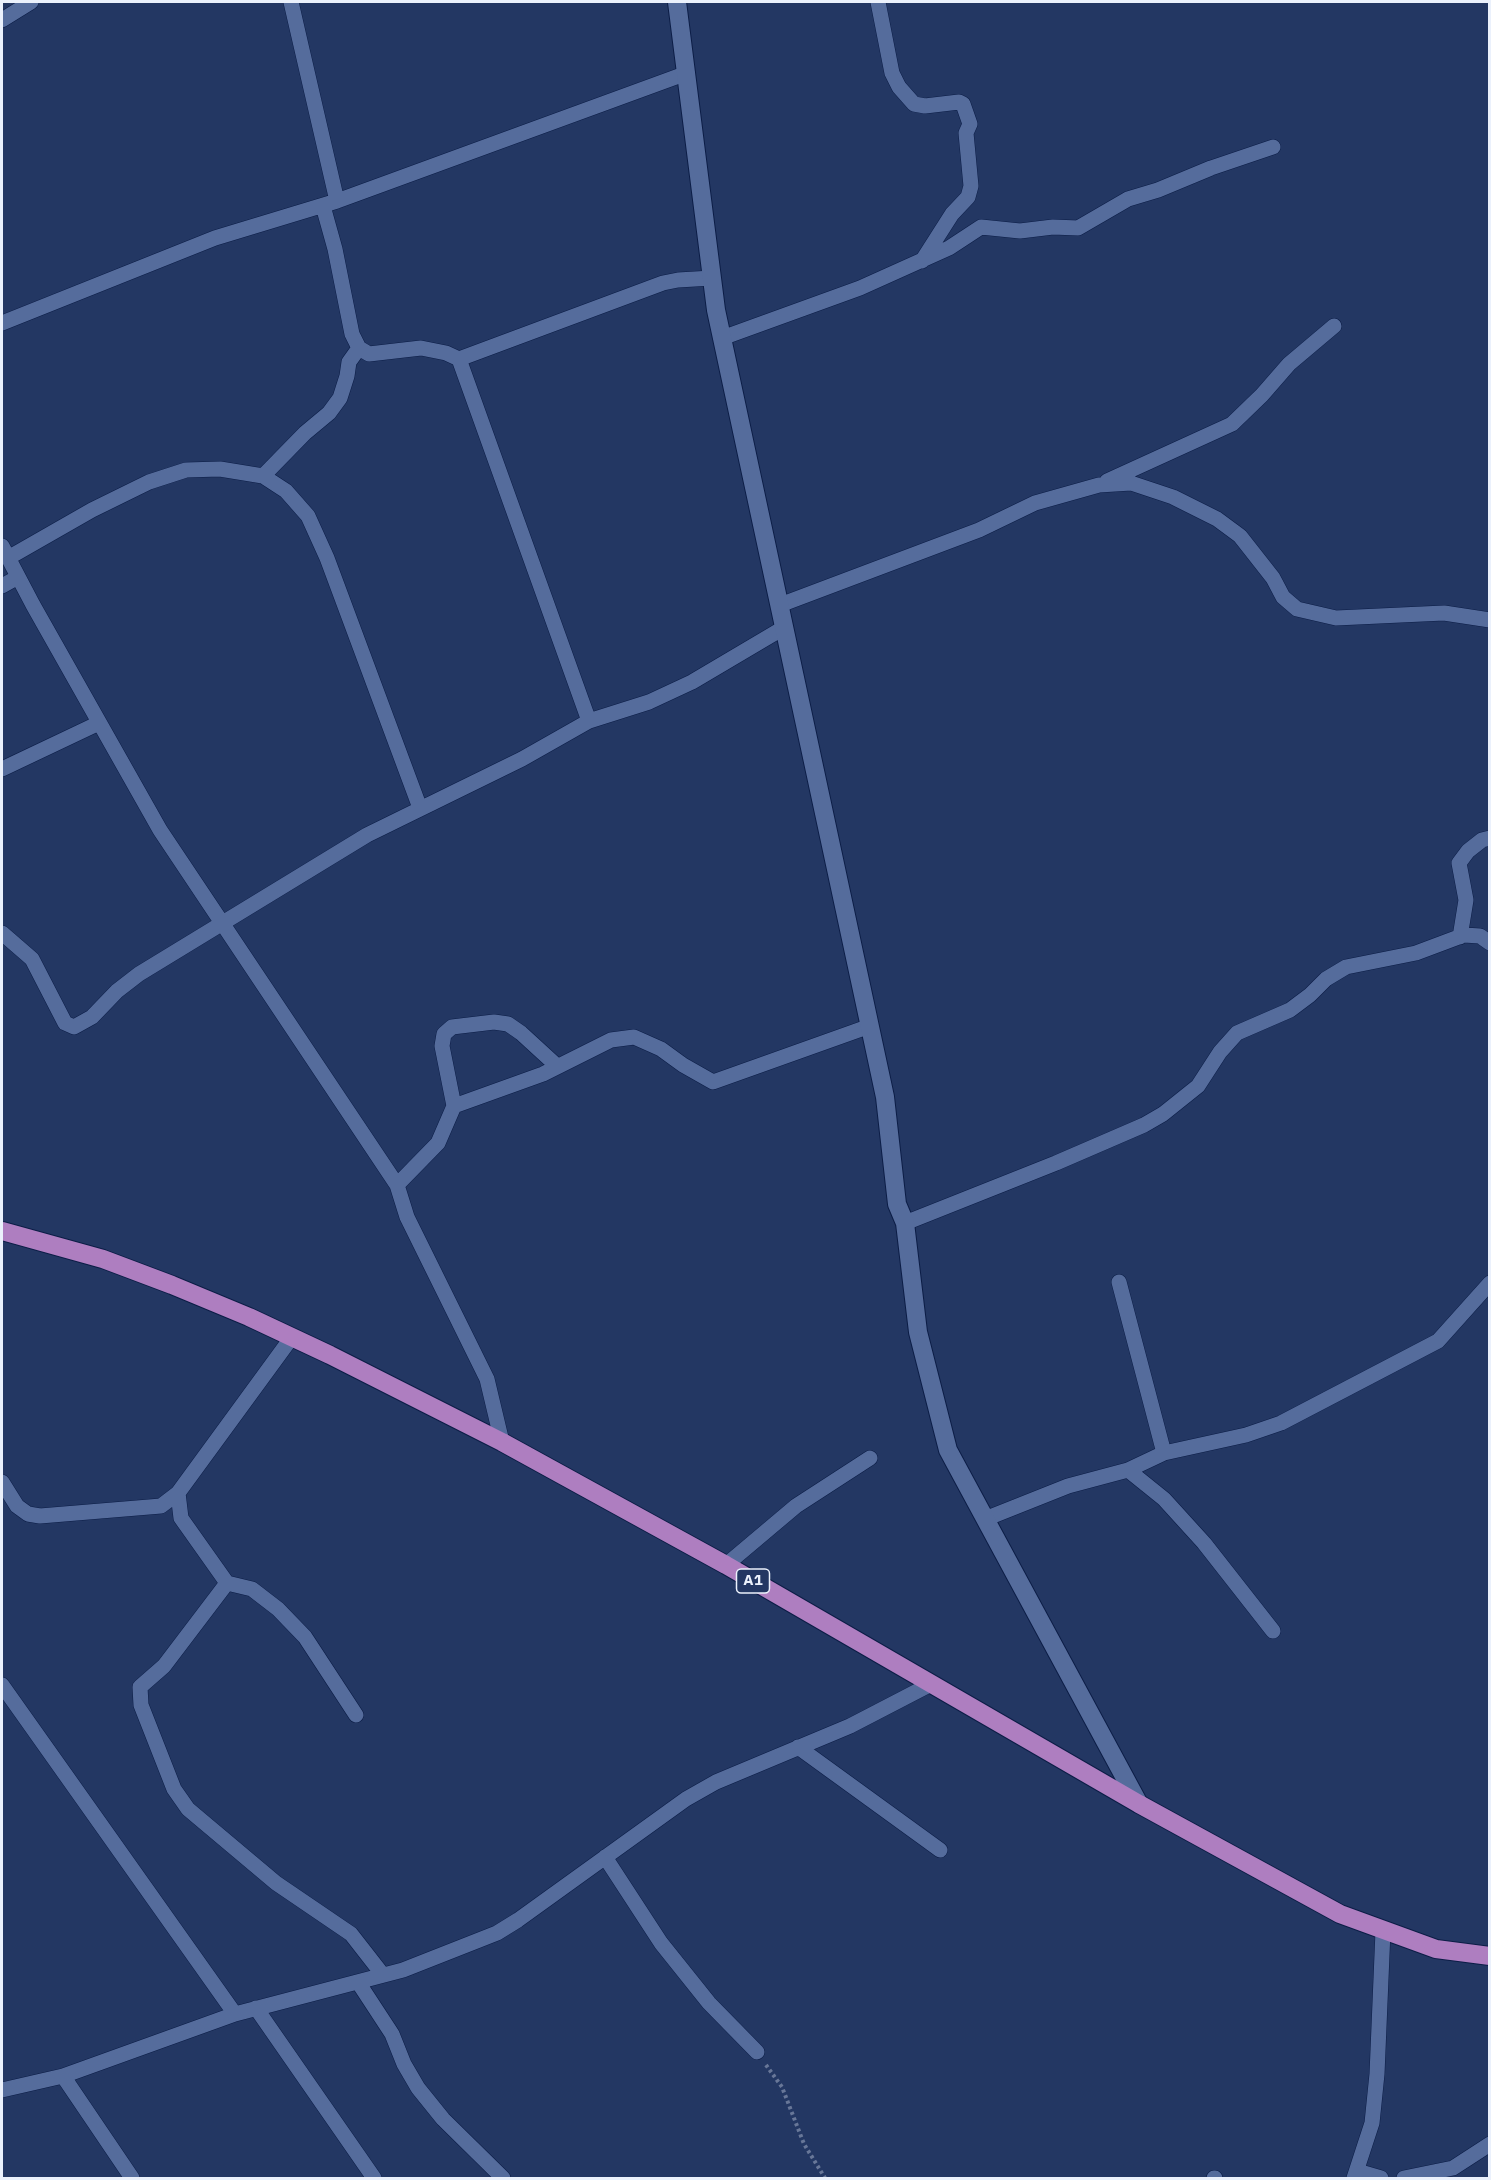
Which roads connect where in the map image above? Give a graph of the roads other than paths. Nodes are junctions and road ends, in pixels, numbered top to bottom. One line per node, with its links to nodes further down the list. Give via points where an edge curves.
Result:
1 (30, 2): 5 (street)
2 (291, 2): 8 (street)
3 (677, 2): 6 (street)
4 (878, 2): 9 (street, via 892,73 899,87 914,104 959,102 970,124 966,133 971,178 968,197 952,214)
5 (2, 20)
6 (687, 74): 8 (street); 10 (street)
7 (1273, 147): 9 (street, via 1128,199 1078,228 1020,231 981,227)
8 (330, 203): 11 (street, via 215,238); 14 (street, via 352,334)
9 (922, 261): 13 (street)
10 (712, 278): 13 (street); 15 (street, via 663,283)
11 (2, 323)
12 (1334, 326): 17 (street, via 1289,364 1232,424)
13 (722, 338): 21 (street)
14 (359, 348): 15 (street, via 369,354 421,348); 16 (street, via 349,362 340,398 329,413)
15 (459, 359): 24 (street)
16 (263, 476): 18 (street, via 220,469 186,470 148,482); 27 (street, via 286,491 308,516)
17 (1099, 485): 21 (street, via 1035,503 979,530); 22 (street, via 1131,483 1173,497 1216,519 1240,536 1283,597 1297,609 1336,618 1444,613)
18 (5, 552): 19 (street)
19 (18, 577): 20 (street); 25 (street)
20 (2, 586)
21 (780, 605): 23 (street)
22 (1490, 620)
23 (784, 627): 24 (street, via 692,682 649,702); 33 (street)
24 (589, 722): 27 (street)
25 (99, 723): 26 (street); 29 (street, via 160,830)
26 (2, 769)
27 (420, 808): 29 (street, via 367,835)
28 (1490, 838): 31 (street, via 1468,851 1459,863 1466,900)
29 (220, 923): 30 (street, via 139,974 92,1017 74,1028 65,1023 32,959); 36 (street)
30 (2, 933)
31 (1460, 937): 32 (street, via 1480,936); 37 (street, via 1416,952 1346,967 1290,1010 1237,1033 1198,1086 1163,1114)
32 (1490, 944)
33 (870, 1026): 34 (street, via 713,1082 634,1036 611,1040); 37 (street, via 885,1097 897,1204)
34 (557, 1066): 35 (street); 35 (street, via 508,1024 452,1027 444,1035 442,1046)
35 (454, 1106): 36 (street, via 438,1143)
36 (397, 1185): 42 (street, via 407,1217 488,1379)
37 (905, 1223): 50 (street, via 918,1332 948,1450)
38 (2, 1231): 41 (highway, A1, via 103,1259)
39 (1119, 1282): 43 (street)
40 (1490, 1282): 43 (street, via 1438,1341 1281,1423)
41 (292, 1337): 42 (highway, A1); 47 (street)
42 (502, 1442): 51 (highway, A1)
43 (1164, 1453): 45 (street)
44 (870, 1458): 51 (street, via 796,1506)
45 (1128, 1470): 50 (street, via 1068,1486); 53 (street, via 1164,1499 1204,1542)
46 (2, 1482): 48 (street, via 17,1506 40,1516)
47 (178, 1493): 48 (street); 49 (street)
48 (161, 1506): 49 (street)
49 (181, 1518): 52 (street)
50 (985, 1519): 58 (street)
51 (726, 1565): 54 (highway, A1)
52 (227, 1583): 56 (street, via 252,1589 278,1609 305,1638); 63 (street, via 164,1666 140,1687 141,1705 174,1789 188,1809 276,1883 351,1934)
53 (1273, 1631)
54 (932, 1684): 57 (street); 58 (highway, A1)
55 (2, 1685): 66 (street)
56 (356, 1715)
57 (798, 1748): 59 (street); 60 (street, via 686,1799)
58 (1139, 1804): 61 (highway, A1, via 1340,1914)
59 (940, 1850)
60 (605, 1857): 63 (street, via 497,1933); 67 (street, via 662,1943 709,2003)
61 (1383, 1930): 62 (highway, A1, via 1436,1949); 71 (street, via 1372,2123)
62 (1490, 1956)
63 (383, 1976): 64 (street)
64 (358, 1982): 65 (street); 74 (street, via 392,2034 418,2088 443,2119)
65 (256, 2008): 66 (street); 73 (street)
66 (235, 2014): 68 (street)
67 (757, 2052)
68 (63, 2076): 69 (street); 72 (street)
69 (2, 2088)
70 (1490, 2144): 76 (street, via 1453,2168)
71 (1356, 2175): 75 (street)
72 (132, 2178)
73 (374, 2178)
74 (504, 2178)
75 (1381, 2178)
76 (1404, 2178)

